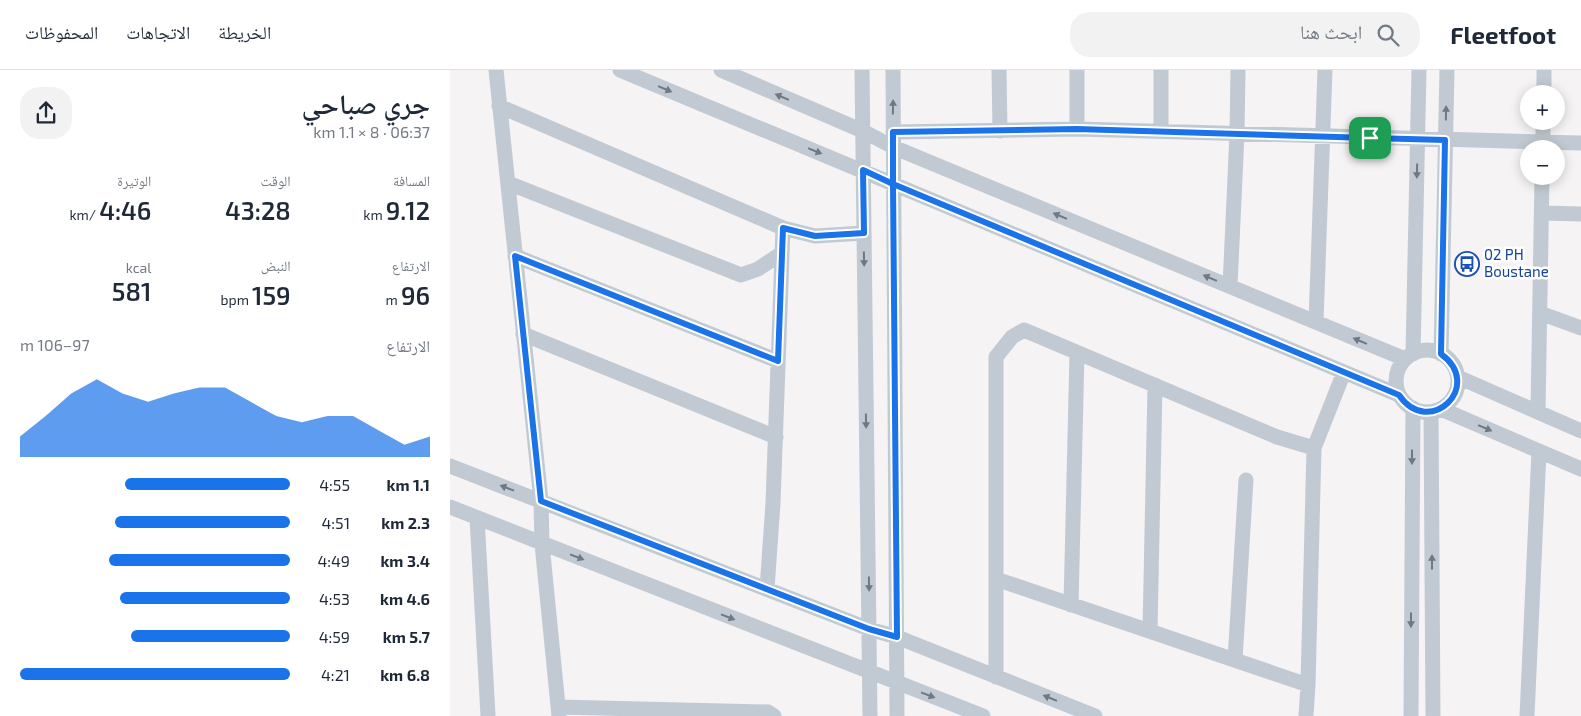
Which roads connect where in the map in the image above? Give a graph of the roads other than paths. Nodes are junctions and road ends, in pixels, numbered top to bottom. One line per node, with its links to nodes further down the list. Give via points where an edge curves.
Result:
1 (496, 70): 15 (street)
2 (620, 70): 28 (street, one-way to 28)
3 (721, 70): 18 (street, one-way to 3)
4 (862, 70): 18 (street)
5 (893, 70): 23 (street, one-way to 5)
6 (999, 70): 17 (street)
7 (1077, 70): 16 (street)
8 (1161, 70): 19 (street)
9 (1238, 70): 20 (street)
10 (1326, 70): 21 (street)
11 (1419, 70): 22 (street)
12 (1447, 70): 24 (street, one-way to 12)
13 (1544, 70): 14 (street)
14 (1544, 85)
15 (499, 106): 29 (street); 34 (street)
16 (1077, 129): 17 (street); 19 (street)
17 (1000, 130): 23 (street)
18 (862, 131): 23 (street); 28 (street)
19 (1161, 132): 20 (street)
20 (1236, 134): 21 (street); 38 (street)
21 (1323, 136): 22 (street); 40 (street)
22 (1417, 139): 24 (street); 45 (street, one-way to 45)
23 (893, 140): 30 (street); 38 (street, one-way to 23)
24 (1445, 140): 26 (street); 44 (street)
25 (1581, 143): 27 (street)
26 (1520, 144)
27 (1565, 144)
28 (863, 170): 30 (street); 35 (street)
29 (508, 183): 36 (street, via 741,275 758,269); 37 (street)
30 (893, 184): 47 (street); 70 (street)
31 (1542, 185): 32 (street)
32 (1542, 213): 33 (street); 39 (street)
33 (1581, 214)
34 (783, 228): 35 (street, via 815,236); 36 (street)
35 (864, 233): 68 (street, one-way to 68)
36 (782, 253): 46 (street)
37 (515, 256): 42 (street); 46 (street)
38 (1230, 286): 40 (street)
39 (1540, 313): 41 (street); 53 (street)
40 (1316, 322): 45 (street, one-way to 40)
41 (1581, 328)
42 (523, 334): 55 (street); 61 (street)
43 (1077, 353): 49 (street); 65 (street, via 1024,330 1012,336 996,357); 67 (street)
44 (1441, 354): 45 (street, via 1422,351); 48 (street, via 1455,368)
45 (1409, 356): 50 (street, via 1396,376)
46 (778, 361): 55 (street)
47 (1344, 372): 50 (street); 56 (street)
48 (1458, 377): 52 (street, via 1454,396); 53 (street)
49 (1155, 386): 56 (street, via 1278,437); 69 (street)
50 (1399, 395): 51 (street)
51 (1413, 408): 52 (street, via 1422,412); 84 (street, one-way to 84)
52 (1436, 410): 57 (street, one-way to 57); 85 (street, one-way to 52)
53 (1538, 411): 54 (street)
54 (1581, 431)
55 (776, 436): 66 (street)
56 (1314, 448): 75 (street)
57 (1539, 451): 59 (street); 86 (street)
58 (450, 466): 61 (street, one-way to 58)
59 (1581, 469)
60 (1246, 480): 71 (street)
61 (541, 501): 64 (street); 66 (street)
62 (450, 507): 63 (street)
63 (477, 518): 64 (street); 77 (street)
64 (542, 544): 72 (street, one-way to 72); 76 (street)
65 (996, 579): 67 (street); 73 (street)
66 (767, 589): 68 (street)
67 (1071, 605): 69 (street)
68 (869, 629): 70 (street); 72 (street)
69 (1150, 631): 71 (street)
70 (897, 637): 73 (street); 74 (street)
71 (1235, 660): 75 (street)
72 (870, 672): 74 (street); 79 (street)
73 (996, 677): 82 (street, one-way to 73)
74 (896, 683): 80 (street); 81 (street, one-way to 81)
75 (1308, 685): 83 (street)
76 (559, 712): 78 (street, via 768,712)
77 (488, 716)
78 (774, 716)
79 (870, 716)
80 (897, 716)
81 (983, 716)
82 (1095, 716)
83 (1306, 716)
84 (1411, 716)
85 (1433, 716)
86 (1527, 716)

